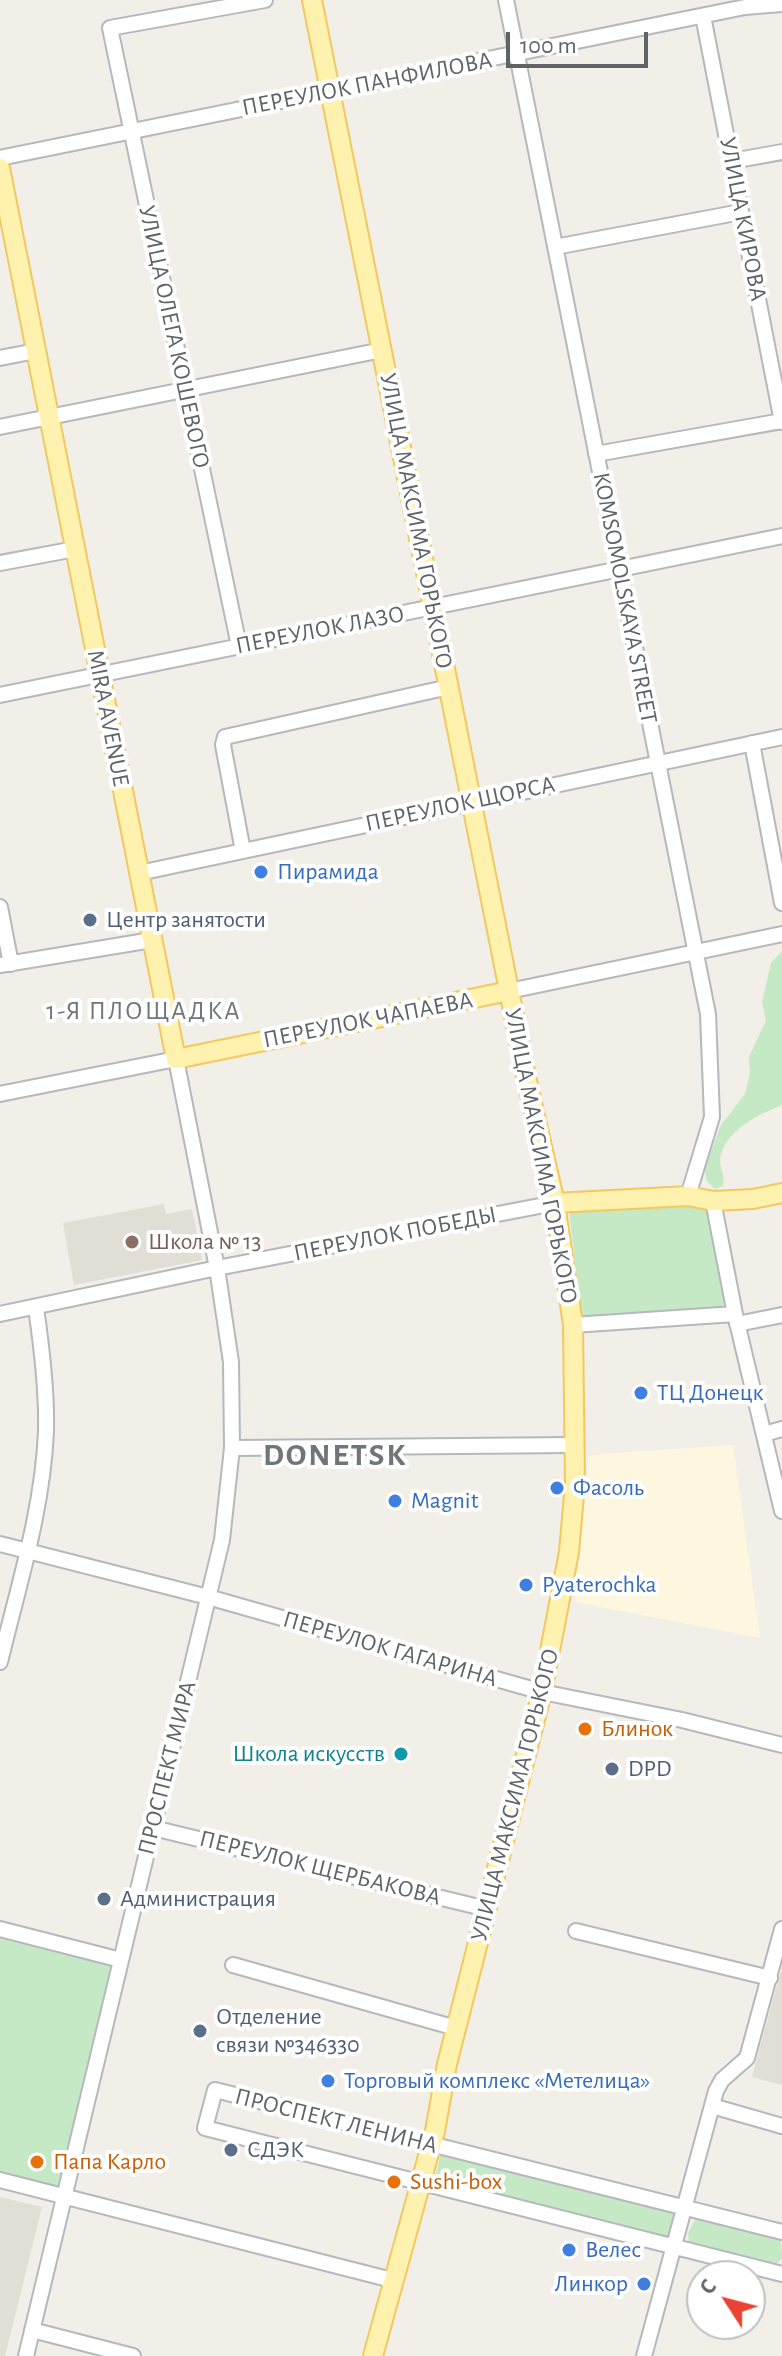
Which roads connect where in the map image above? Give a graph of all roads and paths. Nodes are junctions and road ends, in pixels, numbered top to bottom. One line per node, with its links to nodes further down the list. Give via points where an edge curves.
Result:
1 (265, 0): 8 (street, УЛИЦА ОЛЕГА КОШЕВОГО, via 110,28)
2 (312, 0): 7 (main road, УЛИЦА МАКСИМА ГОРЬКОГО)
3 (506, 0): 6 (street, KOMSOMOLSKAYA STREET)
4 (782, 4): 5 (street, ПЕРЕУЛОК ПАНФИЛОВА)
5 (703, 16): 6 (street, ПЕРЕУЛОК ПАНФИЛОВА); 11 (street, УЛИЦА КИРОВА)
6 (516, 54): 7 (street, ПЕРЕУЛОК ПАНФИЛОВА); 14 (street, KOMSOMOLSKAYA STREET)
7 (330, 93): 8 (street, ПЕРЕУЛОК ПАНФИЛОВА); 15 (main road, УЛИЦА МАКСИМА ГОРЬКОГО)
8 (132, 132): 10 (street, ПЕРЕУЛОК ПАНФИЛОВА); 19 (street, УЛИЦА ОЛЕГА КОШЕВОГО)
9 (782, 152): 11 (street)
10 (0, 158)
11 (732, 161): 13 (street, УЛИЦА КИРОВА)
12 (0, 168): 16 (main road, MIRA AVENUE)
13 (741, 212): 14 (street); 18 (street, УЛИЦА КИРОВА)
14 (555, 247): 23 (street, KOMSOMOLSKAYA STREET)
15 (382, 350): 19 (street); 28 (main road, УЛИЦА МАКСИМА ГОРЬКОГО)
16 (36, 351): 17 (street); 20 (main road, MIRA AVENUE)
17 (0, 358)
18 (777, 373): 21 (street, УЛИЦА КИРОВА)
19 (185, 390): 20 (street); 29 (street, УЛИЦА ОЛЕГА КОШЕВОГО)
20 (49, 417): 22 (street); 25 (main road, MIRA AVENUE)
21 (782, 422): 23 (street)
22 (0, 427)
23 (596, 454): 27 (street, KOMSOMOLSKAYA STREET)
24 (782, 536): 27 (street, ПЕРЕУЛОК ЛАЗО)
25 (75, 549): 26 (street); 30 (main road, MIRA AVENUE)
26 (0, 563)
27 (619, 569): 28 (street, ПЕРЕУЛОК ЛАЗО); 35 (street, KOMSOMOLSKAYA STREET)
28 (433, 608): 29 (street, ПЕРЕУЛОК ЛАЗО); 31 (main road, УЛИЦА МАКСИМА ГОРЬКОГО)
29 (239, 646): 30 (street, ПЕРЕУЛОК ЛАЗО)
30 (100, 675): 32 (street, ПЕРЕУЛОК ЛАЗО); 38 (main road, MIRA AVENUE)
31 (449, 687): 36 (main road, УЛИЦА МАКСИМА ГОРЬКОГО); 37 (street, via 225,737)
32 (0, 695)
33 (782, 737): 34 (street, ПЕРЕУЛОК ЩОРСА)
34 (752, 743): 35 (street, ПЕРЕУЛОК ЩОРСА); 39 (street)
35 (657, 762): 36 (street, ПЕРЕУЛОК ЩОРСА); 43 (street, KOMSOMOLSKAYA STREET)
36 (473, 801): 37 (street, ПЕРЕУЛОК ЩОРСА); 45 (main road, УЛИЦА МАКСИМА ГОРЬКОГО)
37 (243, 851): 38 (street, ПЕРЕУЛОК ЩОРСА)
38 (139, 873): 42 (main road, MIRA AVENUE)
39 (782, 903)
40 (0, 907): 44 (street)
41 (782, 934): 43 (street, ПЕРЕУЛОК ЧАПАЕВА)
42 (152, 940): 44 (street); 46 (main road, MIRA AVENUE)
43 (695, 952): 45 (street, ПЕРЕУЛОК ЧАПАЕВА); 49 (street, KOMSOMOLSKAYA STREET, via 708,1014 712,1117)
44 (6, 964)
45 (509, 991): 46 (main road, ПЕРЕУЛОК ЧАПАЕВА); 51 (main road, УЛИЦА МАКСИМА ГОРЬКОГО)
46 (176, 1059): 47 (street, ПЕРЕУЛОК ЧАПАЕВА); 52 (street, MIRA AVENUE)
47 (0, 1094)
48 (782, 1193): 50 (main road)
49 (688, 1196): 50 (main road); 51 (main road)
50 (713, 1201): 56 (street)
51 (555, 1203): 52 (street, ПЕРЕУЛОК ПОБЕДЫ); 57 (main road, УЛИЦА МАКСИМА ГОРЬКОГО)
52 (217, 1268): 53 (street, ПЕРЕУЛОК ПОБЕДЫ); 61 (street, ПРОСПЕКТ МИРА, via 231,1362)
53 (36, 1308): 54 (street, ПЕРЕУЛОК ПОБЕДЫ); 64 (street, via 46,1431)
54 (0, 1314)
55 (782, 1315): 56 (street)
56 (736, 1319): 57 (street); 59 (street)
57 (573, 1325): 60 (main road, УЛИЦА МАКСИМА ГОРЬКОГО)
58 (782, 1429): 59 (street)
59 (764, 1434): 62 (street)
60 (574, 1445): 61 (street); 67 (main road, УЛИЦА МАКСИМА ГОРЬКОГО, via 569,1552)
61 (232, 1448): 65 (street, ПРОСПЕКТ МИРА, via 222,1540)
62 (782, 1511)
63 (0, 1544): 64 (street, ПЕРЕУЛОК ГАГАРИНА)
64 (26, 1551): 65 (street, ПЕРЕУЛОК ГАГАРИНА); 66 (street)
65 (208, 1597): 67 (street, ПЕРЕУЛОК ГАГАРИНА); 69 (street, ПРОСПЕКТ МИРА)
66 (0, 1662)
67 (542, 1692): 68 (street, ПЕРЕУЛОК ГАГАРИНА); 70 (main road, УЛИЦА МАКСИМА ГОРЬКОГО)
68 (782, 1745)
69 (153, 1828): 70 (street, ПЕРЕУЛОК ЩЕРБАКОВА); 74 (street, ПРОСПЕКТ МИРА)
70 (487, 1909): 77 (main road, УЛИЦА МАКСИМА ГОРЬКОГО)
71 (0, 1929): 74 (street)
72 (782, 1929): 76 (street)
73 (576, 1931): 76 (street)
74 (121, 1960): 83 (street, ПРОСПЕКТ МИРА)
75 (233, 1965): 77 (street)
76 (770, 1978): 78 (street, via 747,2058 722,2080)
77 (456, 2028): 80 (main road, УЛИЦА МАКСИМА ГОРЬКОГО)
78 (712, 2106): 79 (street); 84 (street)
79 (782, 2126)
80 (431, 2145): 82 (main road, УЛИЦА МАКСИМА ГОРЬКОГО); 82 (street, ПРОСПЕКТ ЛЕНИНА, via 215,2090 205,2128); 84 (street, ПРОСПЕКТ ЛЕНИНА)
81 (0, 2180): 83 (street)
82 (420, 2183): 86 (street, ПРОСПЕКТ ЛЕНИНА); 88 (main road, УЛИЦА МАКСИМА ГОРЬКОГО)
83 (64, 2197): 88 (street); 89 (street, ПРОСПЕКТ МИРА)
84 (684, 2208): 85 (street, ПРОСПЕКТ ЛЕНИНА); 86 (street)
85 (782, 2232)
86 (674, 2247): 87 (street, ПРОСПЕКТ ЛЕНИНА); 93 (street)
87 (782, 2274)
88 (392, 2280): 92 (main road, УЛИЦА МАКСИМА ГОРЬКОГО)
89 (32, 2330): 90 (street, ПРОСПЕКТ МИРА); 91 (street)
90 (26, 2356)
91 (133, 2356)
92 (373, 2356)
93 (644, 2356)

